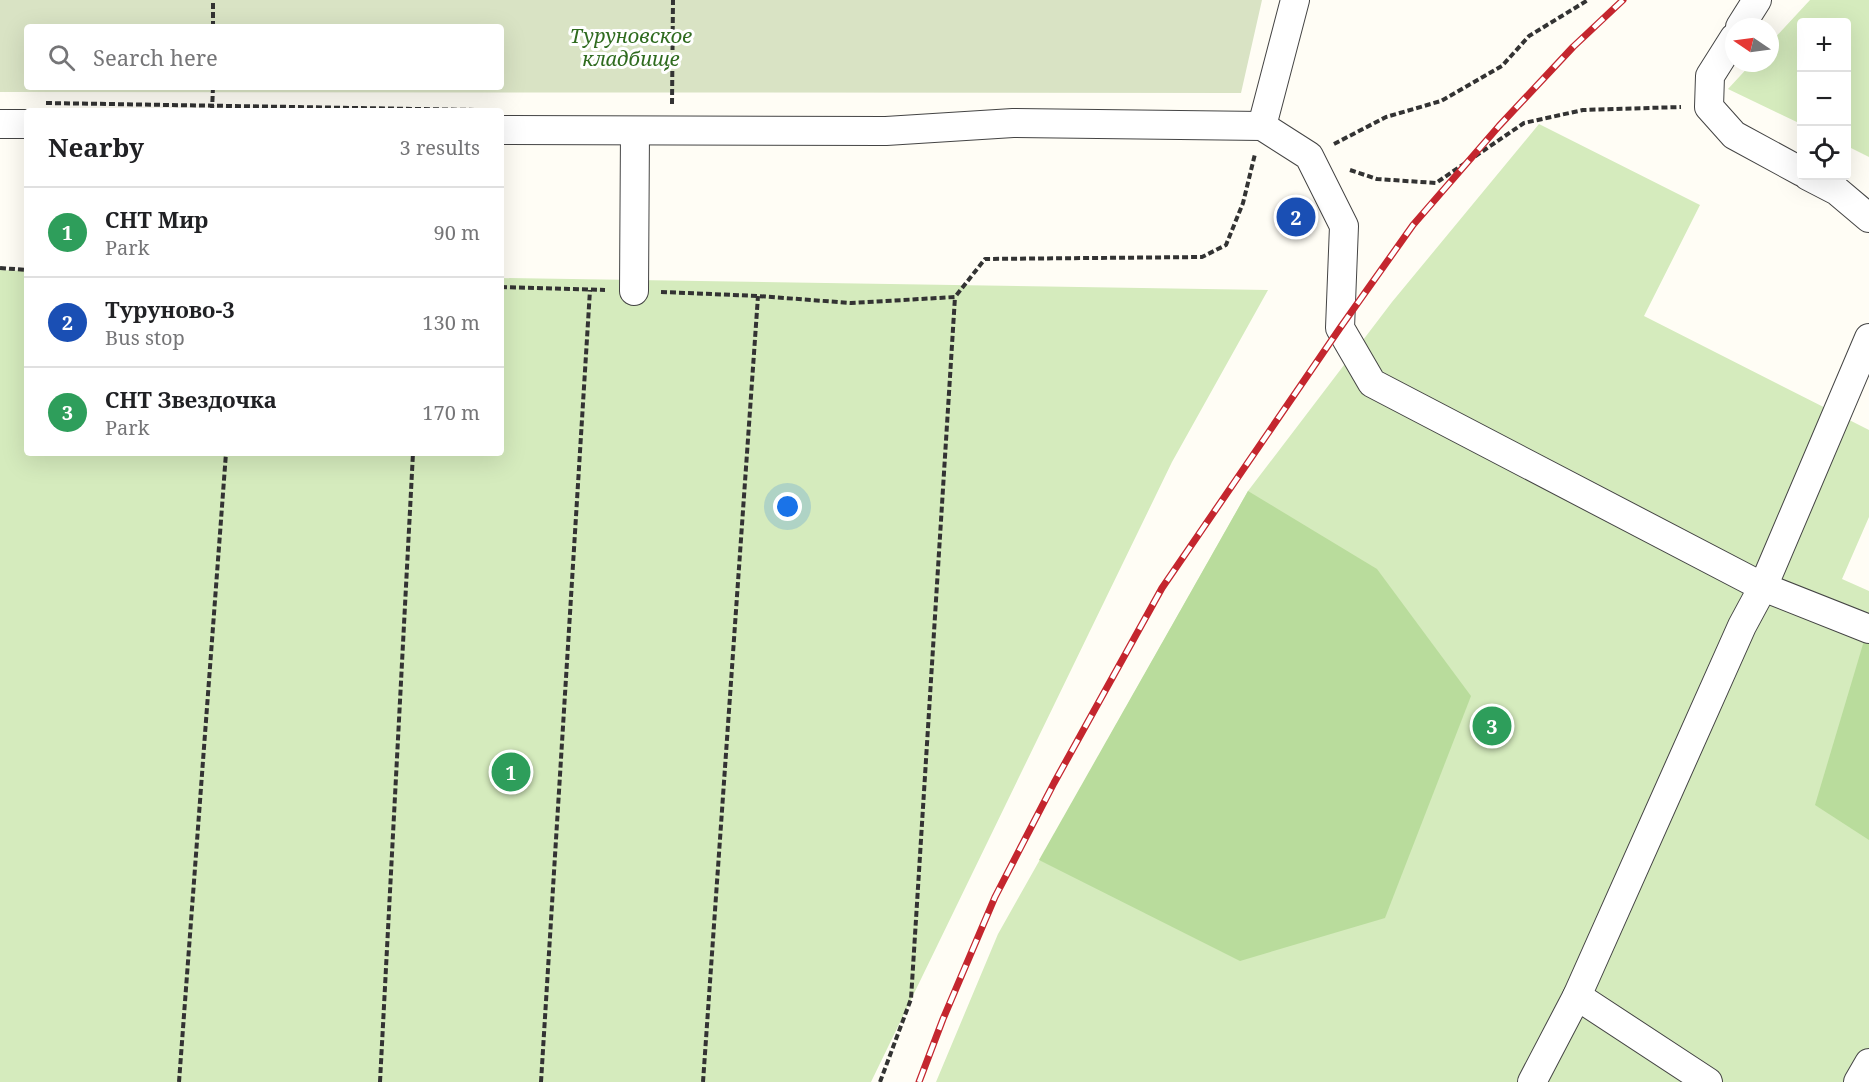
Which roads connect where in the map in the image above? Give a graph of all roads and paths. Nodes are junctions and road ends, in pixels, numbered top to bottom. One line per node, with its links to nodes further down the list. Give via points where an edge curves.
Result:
1 (213, 0): 7 (path)
2 (673, 0): 17 (path)
3 (1295, 0): 14 (street)
4 (1588, 0): 18 (path, via 1530,36 1502,66 1442,101 1386,117)
5 (1757, 0): 6 (street)
6 (1746, 18)
7 (213, 24)
8 (1725, 52): 10 (street, via 1710,76)
9 (213, 90): 11 (path)
10 (1709, 107): 18 (path, via 1583,110 1524,123 1436,183 1377,179); 19 (street, via 1734,135)
11 (212, 108)
12 (0, 124): 13 (street)
13 (24, 124)
14 (1262, 126): 17 (street, via 1013,123 886,131); 18 (street); 28 (path, via 1243,202 1226,245 1202,257 985,259)
15 (504, 130): 16 (street)
16 (635, 131): 17 (street); 26 (street)
17 (671, 131)
18 (1309, 156): 32 (street, via 1344,226 1340,328 1372,383)
19 (1797, 169)
20 (1816, 180): 21 (street, via 1837,191)
21 (1869, 218)
22 (0, 268): 23 (path)
23 (24, 270)
24 (504, 287): 25 (path)
25 (590, 290): 26 (path); 38 (path)
26 (634, 291): 27 (path)
27 (758, 296): 28 (path, via 851,303); 39 (path)
28 (955, 297): 40 (path, via 911,999)
29 (1869, 338): 32 (street)
30 (226, 456): 36 (path)
31 (413, 456): 37 (path)
32 (1763, 587): 33 (street); 34 (street)
33 (1869, 629)
34 (1577, 996): 41 (street); 42 (street)
35 (1869, 1063): 43 (street)
36 (179, 1082)
37 (380, 1082)
38 (541, 1082)
39 (703, 1082)
40 (880, 1082)
41 (1532, 1082)
42 (1708, 1082)
43 (1858, 1082)

